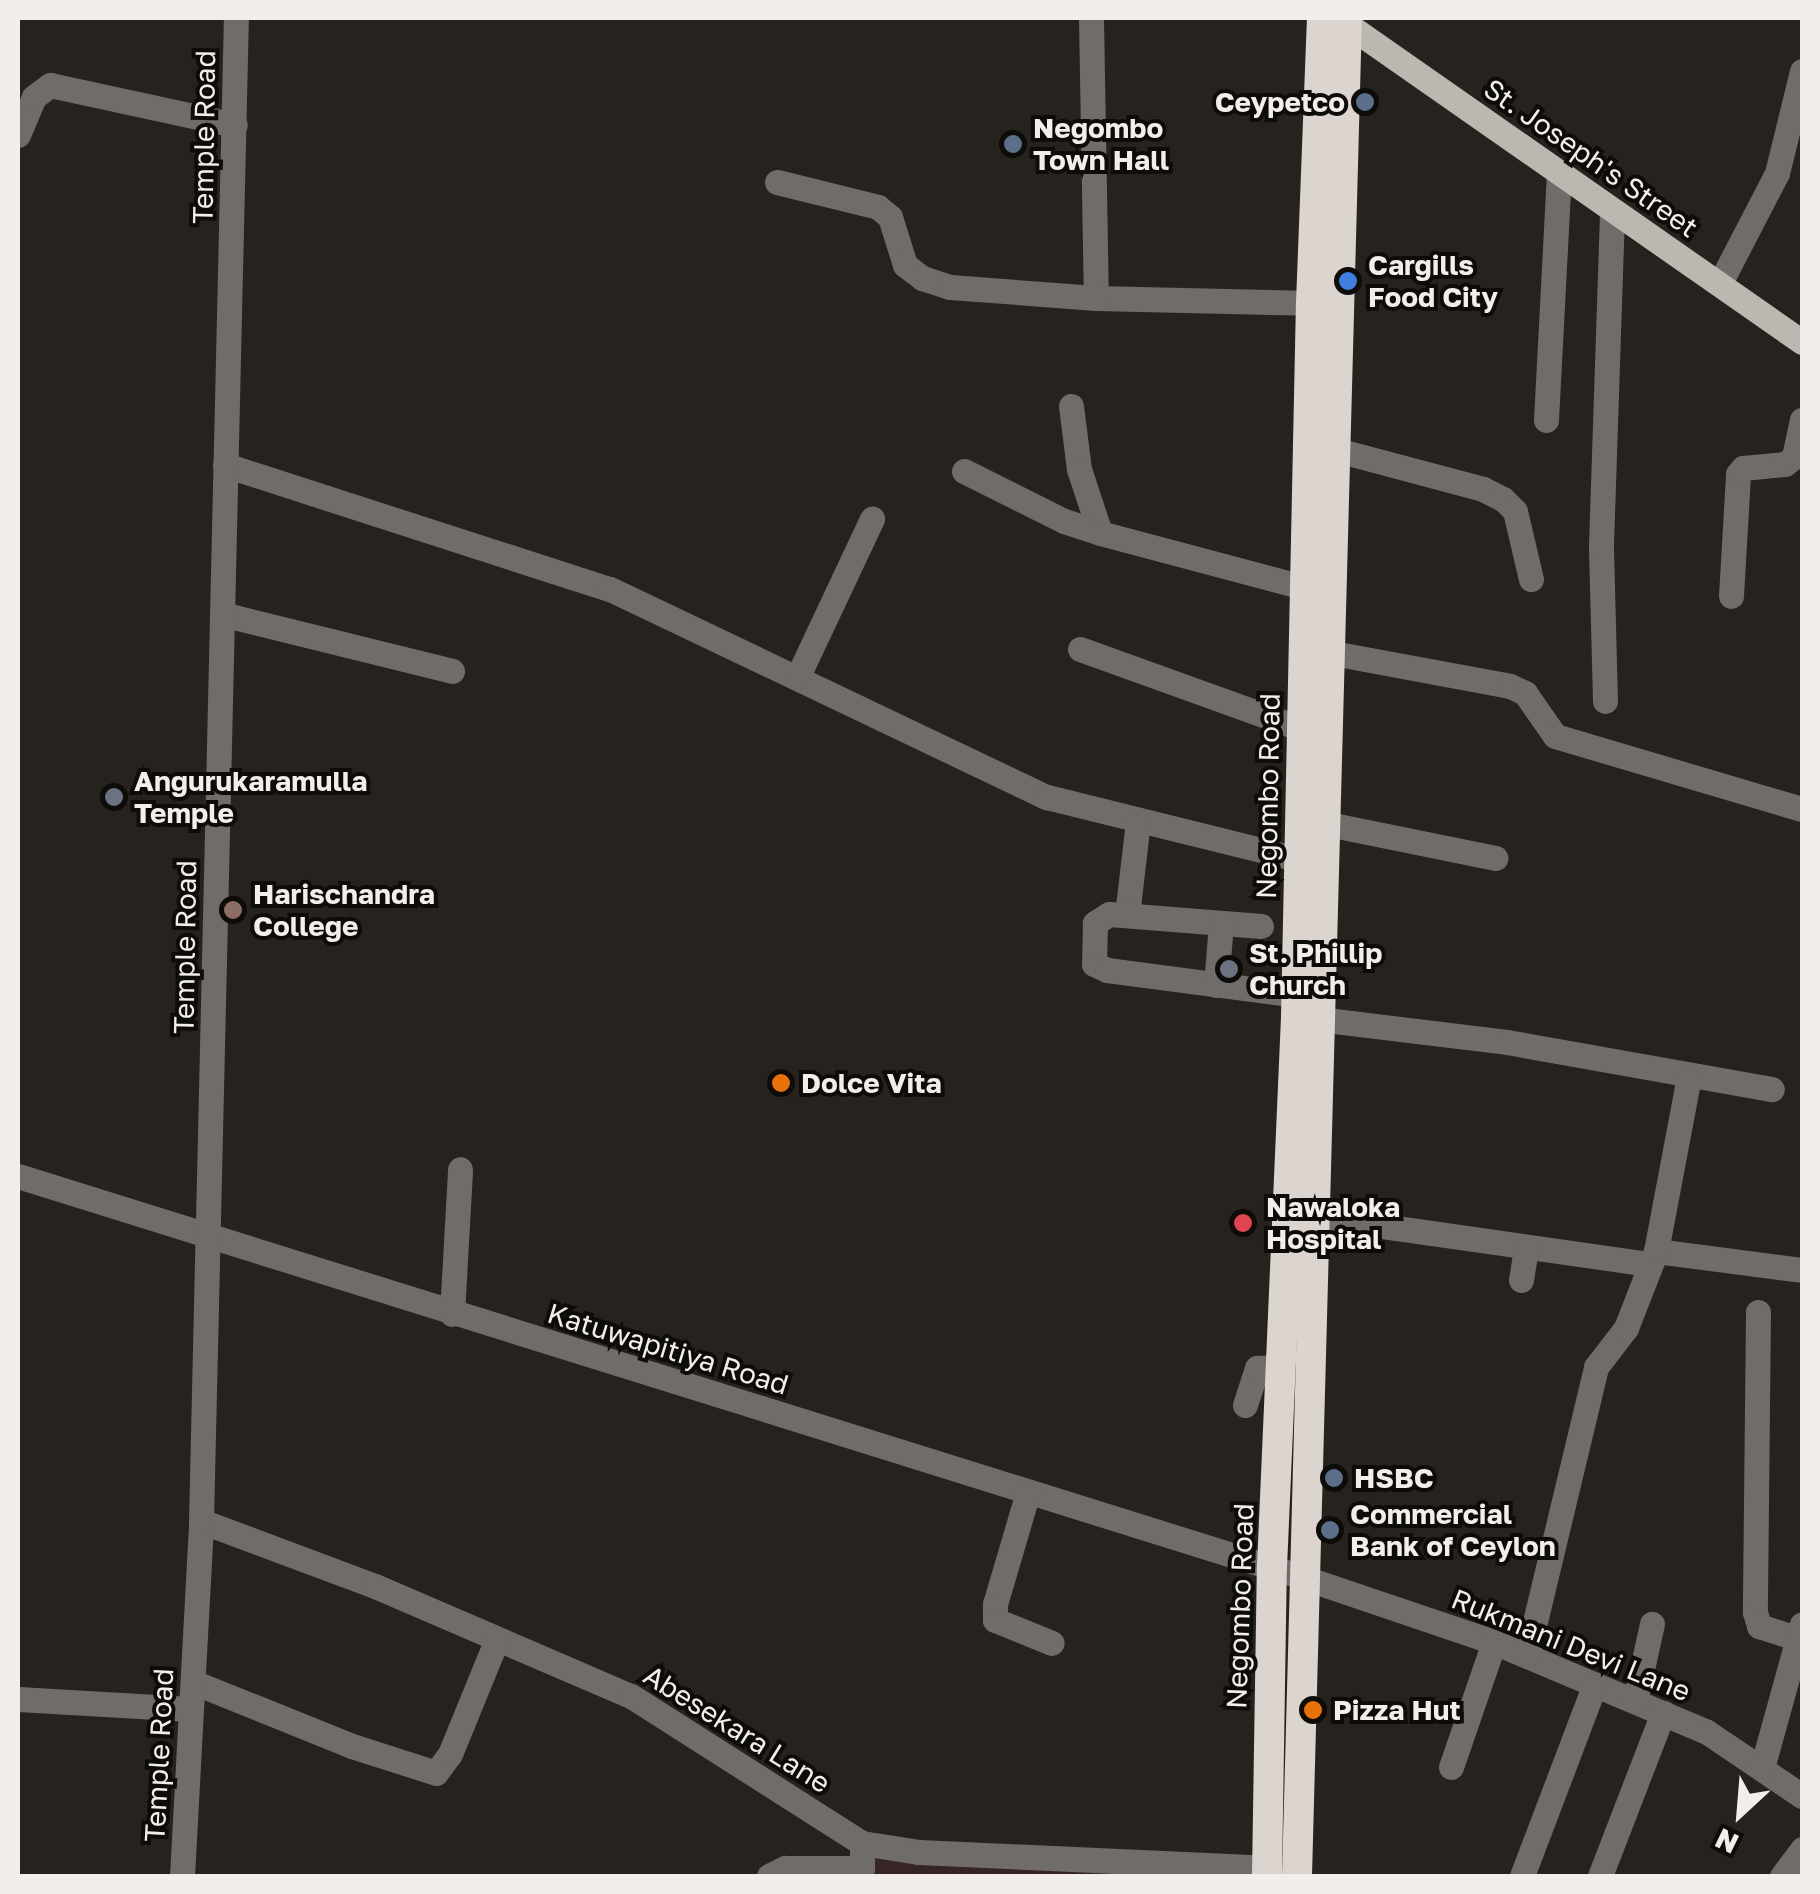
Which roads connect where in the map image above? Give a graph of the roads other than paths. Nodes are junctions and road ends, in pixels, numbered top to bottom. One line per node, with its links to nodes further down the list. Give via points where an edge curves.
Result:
1 (236, 18): 5 (street, Temple Road)
2 (1091, 18): 11 (street)
3 (1339, 19): 7 (main road, St. Joseph's Street); 12 (highway, Negombo Road); 17 (highway, Negombo Road)
4 (1802, 70): 10 (street, via 1778,173)
5 (235, 125): 6 (street, via 50,85 34,97); 18 (street, Temple Road)
6 (18, 135)
7 (1559, 175): 9 (main road, St. Joseph's Street); 15 (street)
8 (778, 182): 11 (street, via 878,207 890,217 905,266 922,278 950,287)
9 (1612, 212): 10 (main road, St. Joseph's Street); 30 (street, via 1601,545)
10 (1720, 283): 13 (main road, St. Joseph's Street)
11 (1096, 298): 12 (street)
12 (1311, 303): 23 (highway, Negombo Road)
13 (1802, 342)
14 (1072, 406): 21 (street, via 1079,470)
15 (1546, 420)
16 (1802, 420): 24 (street, via 1794,457 1786,464 1738,474)
17 (1333, 449): 22 (street, via 1504,499 1515,512); 27 (highway, Negombo Road)
18 (225, 465): 25 (street, Temple Road); 29 (street, via 610,589)
19 (964, 471): 21 (street)
20 (872, 519): 29 (street)
21 (1100, 533): 23 (street)
22 (1531, 579)
23 (1306, 588): 31 (highway, Negombo Road)
24 (1731, 596)
25 (222, 614): 28 (street); 48 (street, Temple Road)
26 (1080, 649): 31 (street)
27 (1327, 652): 32 (street, via 1510,686 1526,694 1556,736); 34 (highway, Negombo Road)
28 (452, 672)
29 (798, 676): 33 (street, via 1047,797)
30 (1605, 701)
31 (1302, 730): 36 (highway, Negombo Road)
32 (1802, 809)
33 (1138, 822): 36 (street); 37 (street)
34 (1323, 823): 35 (street); 36 (highway, Negombo Road)
35 (1495, 858)
36 (1310, 863): 41 (highway, Negombo Road); 42 (highway, Negombo Road)
37 (1127, 916): 38 (street); 40 (street, via 1109,914 1095,923 1098,968)
38 (1221, 923): 39 (street); 40 (street)
39 (1261, 926)
40 (1216, 985): 41 (street)
41 (1296, 996): 55 (highway, Negombo Road)
42 (1318, 1020): 43 (street, via 1507,1042); 47 (highway, Negombo Road)
43 (1690, 1078): 44 (street); 50 (street)
44 (1772, 1089)
45 (460, 1170): 54 (street)
46 (18, 1176): 48 (street, Katuwapitiya Road)
47 (1312, 1216): 49 (street); 60 (highway, Negombo Road)
48 (209, 1239): 54 (street, Katuwapitiya Road); 58 (street, Temple Road)
49 (1526, 1247): 50 (street); 52 (street)
50 (1653, 1258): 51 (street); 66 (street, via 1626,1328 1596,1368)
51 (1802, 1270)
52 (1521, 1280)
53 (1758, 1312): 62 (street, via 1754,1612 1759,1626)
54 (452, 1314): 57 (street, Katuwapitiya Road)
55 (1281, 1367): 56 (street, via 1257,1368); 59 (highway, Negombo Road)
56 (1245, 1405)
57 (1028, 1492): 59 (street, Katuwapitiya Road); 65 (street, via 995,1620)
58 (201, 1521): 63 (street, Abesekara Lane); 67 (street, Temple Road)
59 (1272, 1568): 60 (street, Katuwapitiya Road); 78 (highway, Negombo Road)
60 (1302, 1576): 64 (street, Rukmani Devi Lane); 81 (highway, Negombo Road)
61 (1652, 1624): 70 (street)
62 (1801, 1632): 74 (street)
63 (498, 1639): 67 (street, via 436,1773); 77 (street, Abesekara Lane, via 631,1696)
64 (1494, 1642): 66 (street, Rukmani Devi Lane); 73 (street)
65 (1052, 1643)
66 (1527, 1655): 68 (street, Rukmani Devi Lane)
67 (193, 1682): 71 (street, Temple Road)
68 (1595, 1684): 70 (street, Rukmani Devi Lane); 82 (street)
69 (18, 1699): 71 (street)
70 (1635, 1701): 72 (street, Rukmani Devi Lane)
71 (191, 1710): 79 (street, Temple Road)
72 (1663, 1713): 74 (street, Rukmani Devi Lane); 83 (street)
73 (1451, 1767)
74 (1762, 1768): 75 (street, Rukmani Devi Lane)
75 (1802, 1796)
76 (1802, 1849): 84 (street)
77 (862, 1855): 78 (street, Abesekara Lane, via 919,1852); 80 (street)
78 (1267, 1872)
79 (182, 1876)
80 (769, 1876)
81 (1297, 1876)
82 (1522, 1876)
83 (1600, 1876)
84 (1782, 1876)

